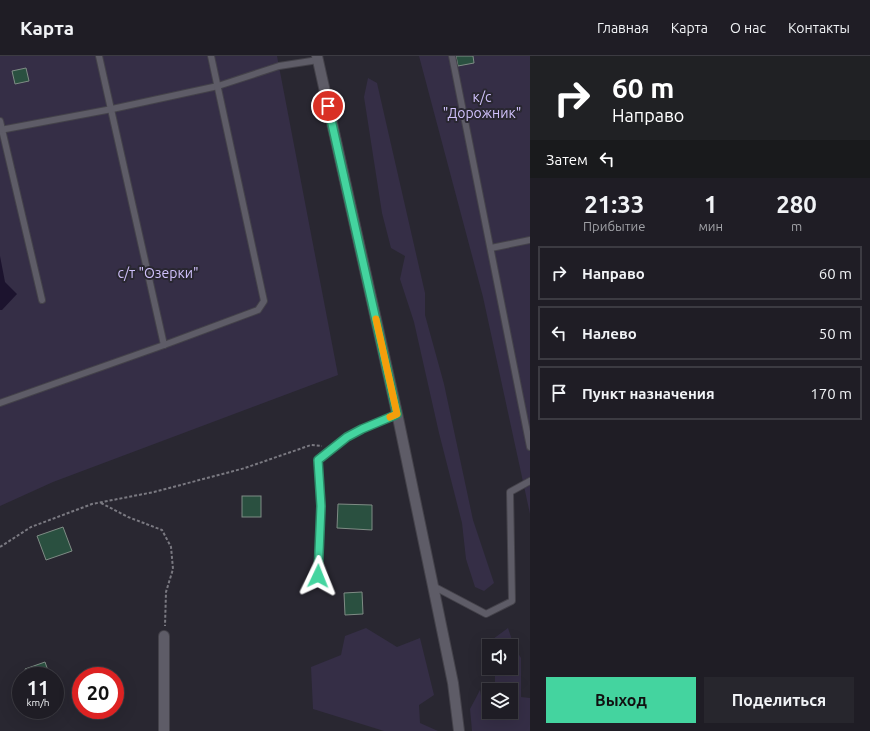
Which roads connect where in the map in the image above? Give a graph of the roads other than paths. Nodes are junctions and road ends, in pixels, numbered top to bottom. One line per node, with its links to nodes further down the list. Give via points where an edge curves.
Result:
1 (99, 56): 6 (lane)
2 (211, 56): 5 (lane)
3 (452, 56): 10 (lane)
4 (318, 58): 5 (lane, via 279,66); 14 (main road)
5 (218, 86): 6 (lane); 12 (lane, via 264,301 258,310)
6 (112, 109): 8 (lane); 12 (lane)
7 (0, 121): 8 (lane)
8 (1, 130): 11 (lane)
9 (530, 240): 10 (lane)
10 (490, 248): 15 (lane)
11 (42, 300)
12 (164, 345): 13 (lane)
13 (0, 402)
14 (397, 414): 17 (lane, via 347,437 318,460 321,506); 18 (main road)
15 (530, 447)
16 (530, 481): 18 (lane, via 510,492 512,601 486,614)
17 (318, 576)
18 (433, 586): 21 (main road, via 453,684)
19 (164, 636): 20 (main road)
20 (164, 731)
21 (459, 731)

